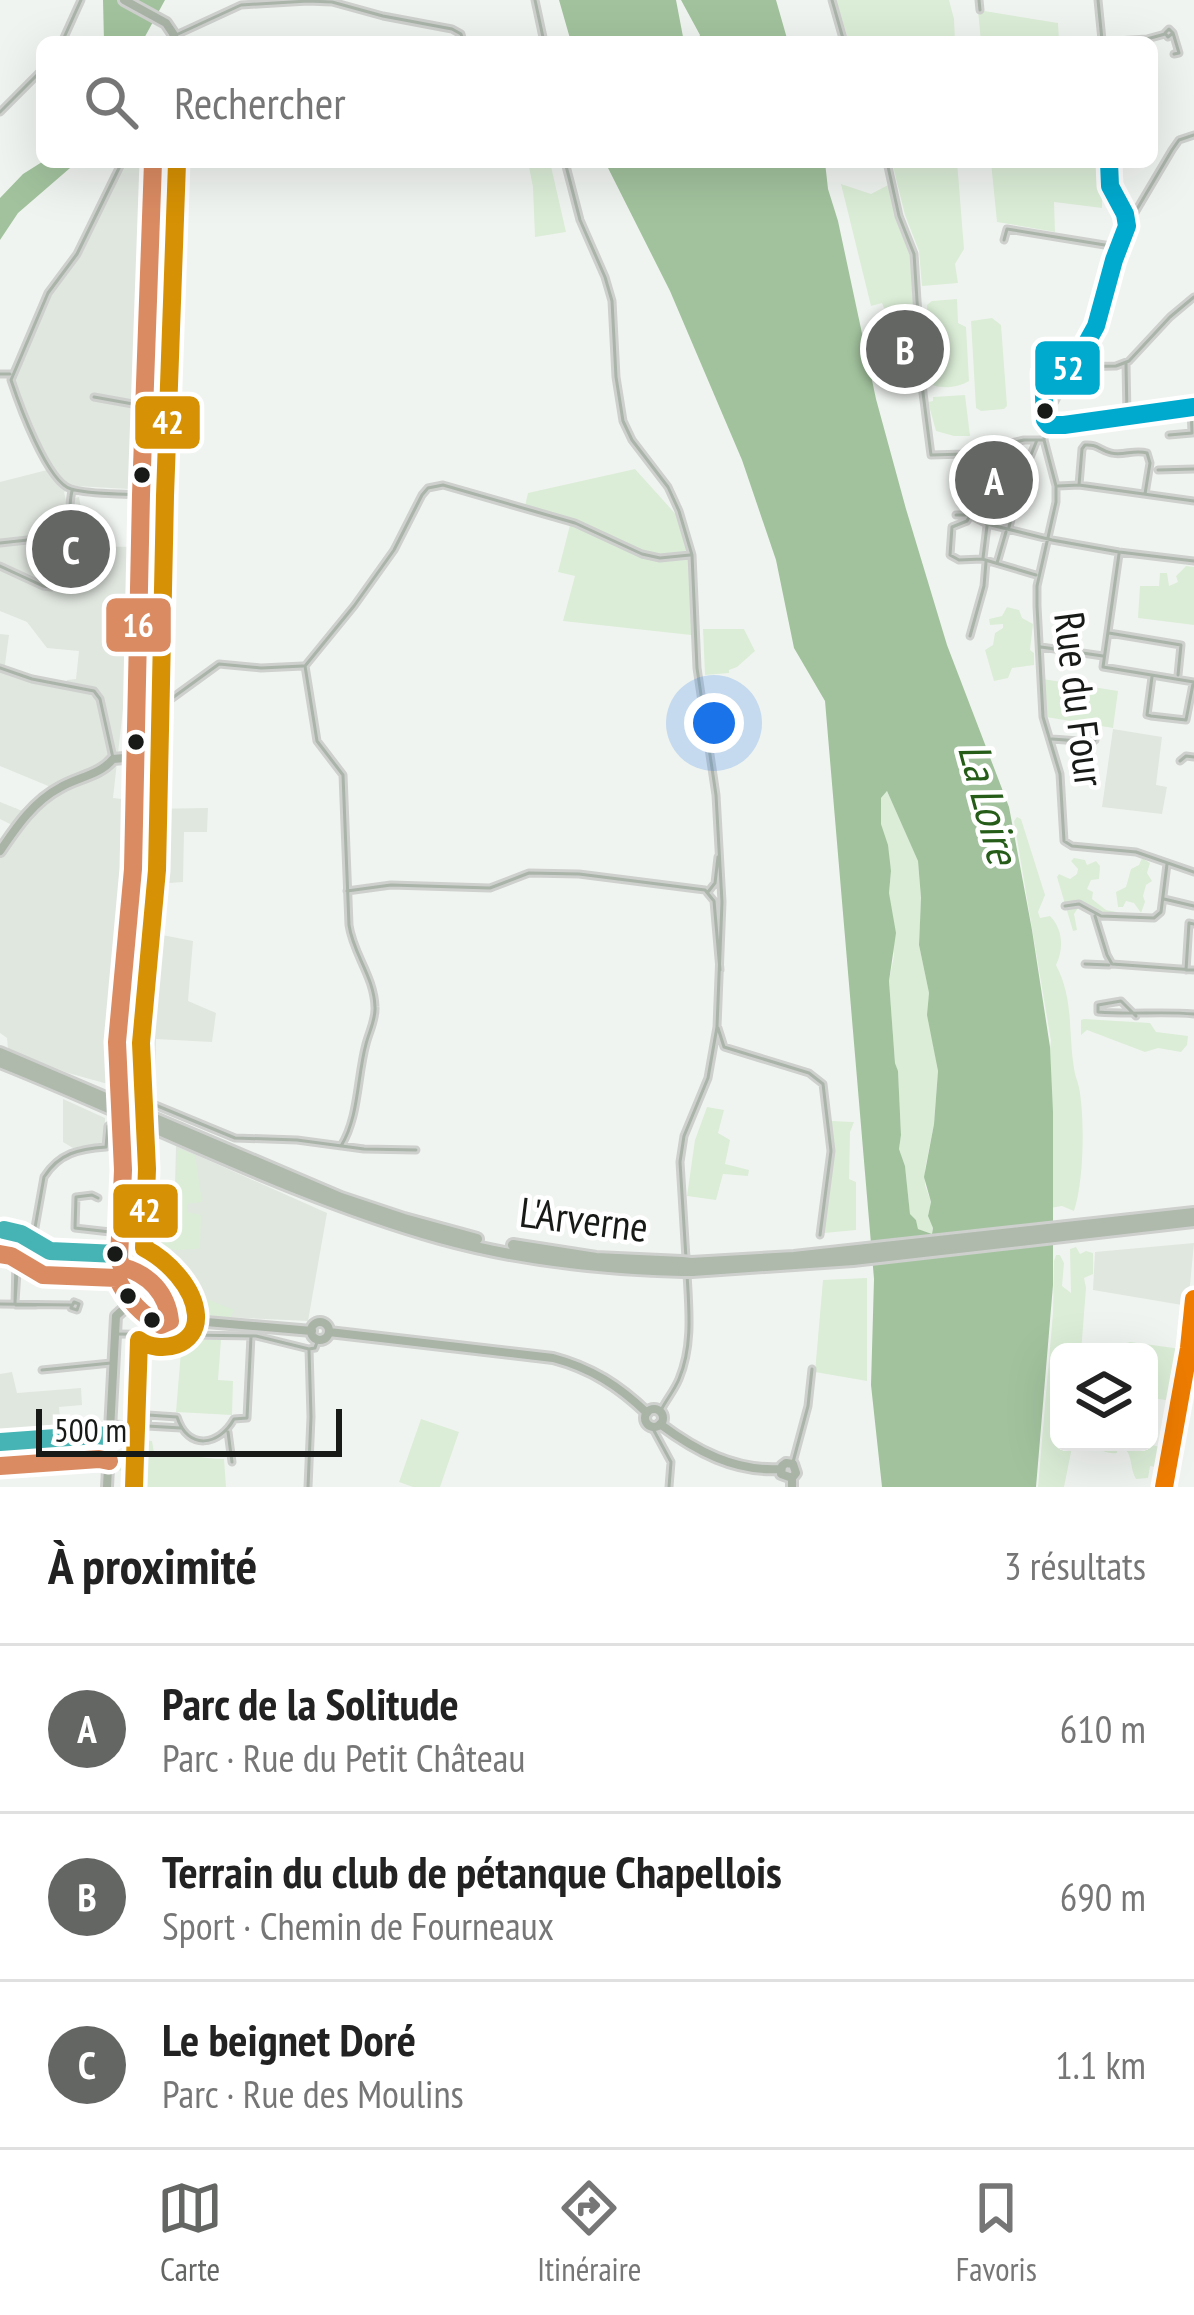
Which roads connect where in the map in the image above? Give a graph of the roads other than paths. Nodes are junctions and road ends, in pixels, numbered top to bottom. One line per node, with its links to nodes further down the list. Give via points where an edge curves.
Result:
1 (81, 0): 9 (street)
2 (124, 0): 10 (main road, via 166,23)
3 (535, 0): 13 (street)
4 (832, 0): 14 (street)
5 (979, 0): 8 (street)
6 (1099, 0): 15 (street)
7 (265, 1): 11 (street); 12 (street, via 332,2)
8 (980, 10)
9 (65, 36)
10 (171, 36)
11 (177, 36)
12 (461, 36)
13 (543, 36)
14 (842, 36)
15 (1102, 36)
16 (1158, 36): 17 (street, via 1173,33)
17 (1174, 54)
18 (36, 76): 19 (street)
19 (0, 112)
20 (1194, 134): 26 (street, via 1179,140)
21 (119, 168): 34 (street)
22 (153, 168): 37 (main road)
23 (567, 168): 61 (street, via 612,301 623,421 668,487)
24 (888, 168): 44 (street, via 912,248 931,455)
25 (1108, 168): 26 (street)
26 (1127, 226): 28 (street)
27 (1004, 240): 28 (street, via 1007,230)
28 (1119, 248): 31 (street, via 1096,326)
29 (1194, 297): 30 (street)
30 (1126, 362): 31 (street); 39 (street)
31 (1074, 365): 32 (street); 35 (street)
32 (1063, 369): 35 (street); 40 (street, via 1042,375)
33 (0, 374): 34 (street)
34 (12, 374): 49 (street, via 45,463)
35 (1069, 375): 40 (street)
36 (94, 397): 37 (street)
37 (145, 406): 51 (main road)
38 (1193, 408): 39 (street); 41 (street)
39 (1127, 416): 40 (street)
40 (1049, 425): 43 (street)
41 (1193, 433): 42 (street)
42 (1169, 435)
43 (1041, 440): 44 (street); 48 (street, Rue du Four); 56 (street)
44 (964, 454): 54 (street)
45 (1158, 470): 46 (street)
46 (1194, 470)
47 (1079, 485): 48 (street); 50 (street); 50 (street, via 1085,445 1112,454 1141,450 1150,459)
48 (1056, 486): 58 (street, Rue du Four)
49 (73, 489): 51 (street); 57 (street, via 68,530)
50 (1145, 494): 52 (street)
51 (141, 495): 79 (main road)
52 (1194, 501)
53 (956, 515): 54 (street)
54 (970, 515): 55 (street); 62 (street, via 953,526 950,555)
55 (987, 524): 56 (street); 62 (street)
56 (1008, 529): 58 (street); 64 (street)
57 (50, 538): 59 (street); 68 (street)
58 (1048, 539): 60 (street); 67 (street, Rue du Four)
59 (0, 543)
60 (1119, 552): 63 (street); 69 (street)
61 (692, 555): 73 (street, via 642,554 574,523 432,486); 87 (street)
62 (984, 560): 64 (street); 70 (street)
63 (1194, 561)
64 (998, 565): 67 (street)
65 (0, 566): 68 (street, via 46,587)
66 (90, 573): 68 (street)
67 (1039, 575): 71 (street, Rue du Four)
68 (53, 578)
69 (1107, 633): 72 (street); 77 (street, via 1181,645)
70 (970, 635)
71 (1039, 647): 72 (street); 80 (street, Rue du Four)
72 (1103, 656): 76 (street, via 1104,668)
73 (305, 666): 79 (street, via 219,664); 90 (street, via 317,741 343,775)
74 (0, 668): 84 (street, via 97,693)
75 (1194, 670): 78 (street)
76 (1152, 675): 77 (street); 78 (street, via 1151,716 1186,720)
77 (1178, 679): 78 (street)
78 (1193, 682)
79 (137, 728): 82 (main road)
80 (1050, 739): 81 (street); 88 (street, Rue du Four, via 1064,841)
81 (1095, 740)
82 (136, 757): 84 (main road); 92 (main road)
83 (1194, 757): 85 (street)
84 (113, 759): 86 (main road, via 47,796)
85 (1180, 761)
86 (0, 851)
87 (720, 856): 91 (street); 103 (street)
88 (1167, 863): 89 (street); 93 (street)
89 (1194, 872)
90 (347, 892): 91 (street, via 490,887 529,873); 110 (street, via 351,938 375,1006)
91 (708, 892): 103 (street)
92 (131, 896): 110 (street, via 147,907 136,949 134,1091 235,1138); 115 (main road, bridge, via 117,1052)
93 (1162, 899): 95 (street); 96 (street, via 1154,918)
94 (1065, 906): 96 (street)
95 (1194, 906)
96 (1095, 914): 100 (street)
97 (1194, 923): 98 (street)
98 (1191, 935): 101 (street)
99 (1085, 964): 100 (street)
100 (1116, 965): 101 (street)
101 (1186, 970): 102 (street)
102 (1194, 970)
103 (721, 971): 106 (street)
104 (1194, 1014): 105 (street)
105 (1136, 1016): 105 (street, via 1098,1012 1098,1005 1121,1001)
106 (716, 1028): 107 (street); 108 (street)
107 (724, 1047): 108 (street); 116 (street, via 823,1084 830,1151)
108 (712, 1051): 138 (street, via 680,1162 687,1350)
109 (0, 1057): 114 (highway, L'Arverne, via 404,1219 596,1258 687,1267 852,1256)
110 (340, 1147): 111 (street)
111 (416, 1150)
112 (143, 1171): 119 (street, via 130,1170 130,1126 115,1120 106,1147 54,1163)
113 (98, 1198): 115 (street, via 76,1197 75,1228)
114 (1194, 1217)
115 (121, 1233): 120 (main road)
116 (820, 1235)
117 (0, 1254): 118 (street)
118 (16, 1259): 119 (street); 124 (street)
119 (27, 1266): 121 (street, via 49,1276); 124 (street, via 16,1272)
120 (122, 1267): 121 (main road); 127 (main road, via 152,1284)
121 (117, 1278): 125 (main road)
122 (1194, 1299): 154 (main road)
123 (0, 1304): 124 (street)
124 (15, 1304): 126 (street)
125 (129, 1304): 128 (main road); 130 (main road, via 116,1316)
126 (71, 1305)
127 (171, 1319): 128 (main road); 132 (main road)
128 (163, 1330): 130 (street); 133 (street)
129 (329, 1332): 132 (main road); 132 (main road, via 320,1322); 139 (main road, via 553,1358 602,1376)
130 (115, 1334): 135 (main road)
131 (1194, 1334): 154 (main road)
132 (315, 1335): 134 (street)
133 (250, 1336): 134 (street); 144 (street, via 249,1415)
134 (308, 1349): 152 (street)
135 (113, 1363): 137 (street); 140 (main road)
136 (812, 1369): 147 (street)
137 (42, 1370)
138 (660, 1412): 139 (main road); 141 (main road)
139 (647, 1413): 141 (main road)
140 (112, 1424): 142 (street); 145 (main road)
141 (656, 1425): 149 (main road, via 715,1458); 153 (street, via 671,1462)
142 (147, 1426): 143 (street); 143 (street, via 148,1415 177,1417)
143 (181, 1428): 144 (street, via 202,1441)
144 (227, 1431): 146 (street)
145 (110, 1461): 148 (street); 151 (main road)
146 (232, 1462)
147 (793, 1464): 149 (main road); 150 (main road)
148 (0, 1466)
149 (781, 1469): 150 (main road)
150 (792, 1483)
151 (108, 1487)
152 (308, 1487)
153 (669, 1487)
154 (1167, 1487)

